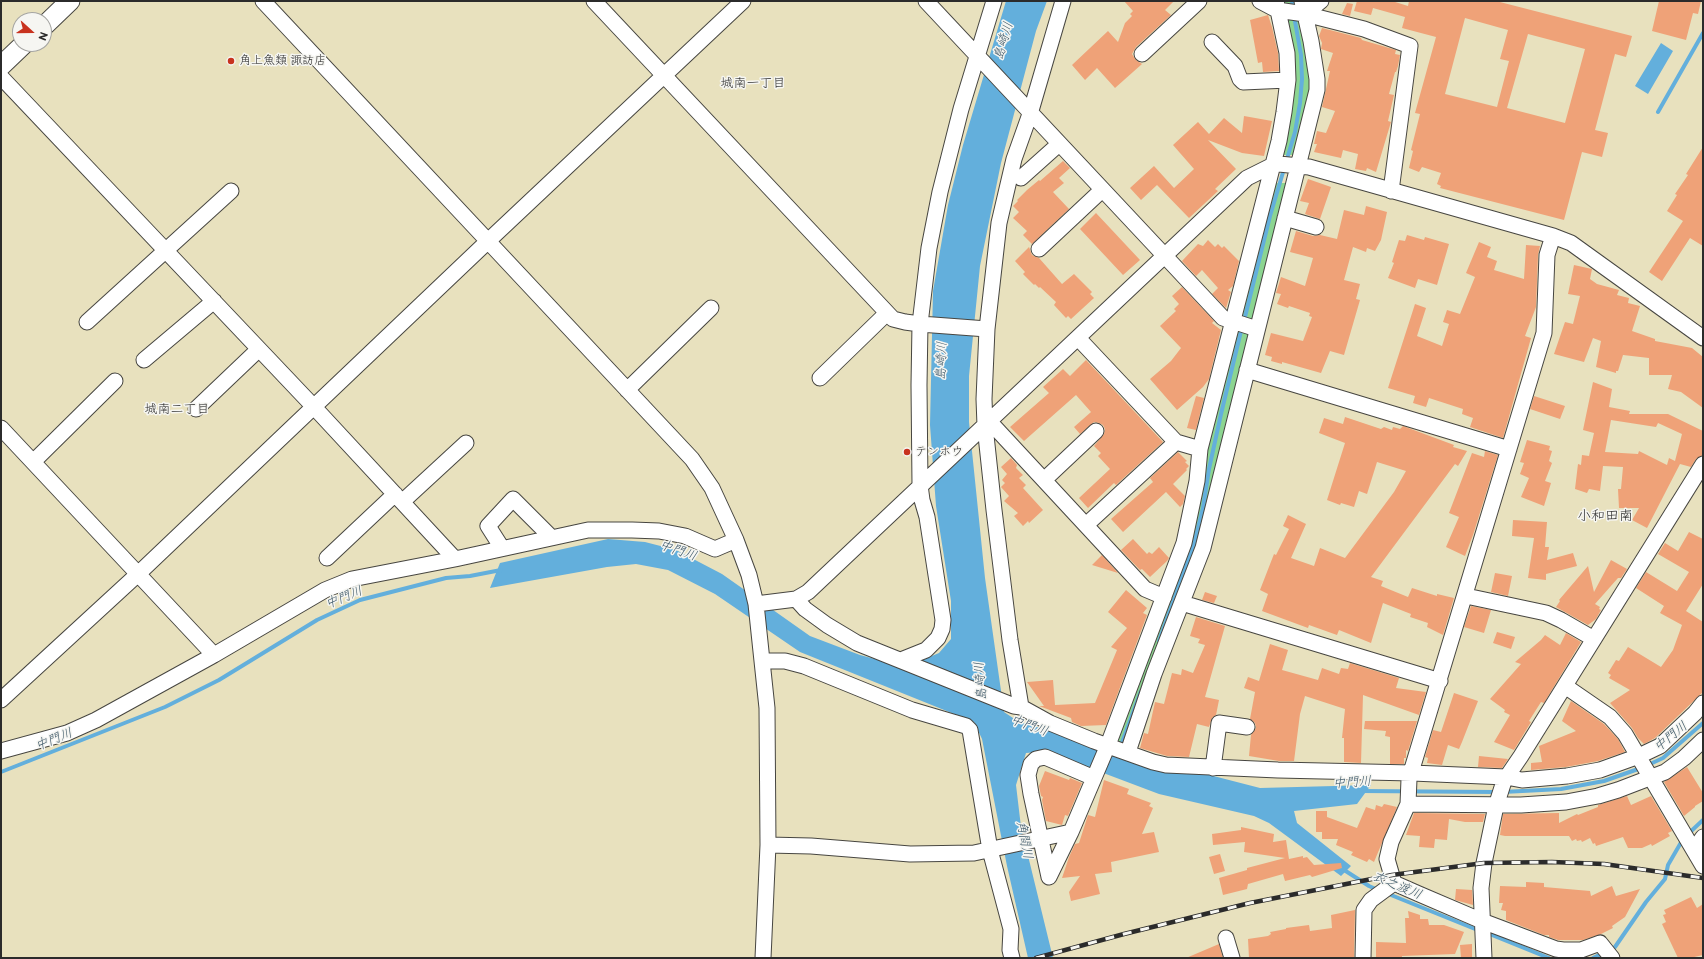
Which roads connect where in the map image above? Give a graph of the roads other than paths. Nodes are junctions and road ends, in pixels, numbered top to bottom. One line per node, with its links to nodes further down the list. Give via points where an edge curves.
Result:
1 (70, 1): 13 (main road)
2 (263, 1): 32 (street)
3 (594, 1): 19 (street)
4 (744, 1): 19 (street)
5 (926, 1): 17 (street)
6 (994, 1): 17 (street)
7 (1063, 1): 22 (street)
8 (1198, 1): 16 (street)
9 (1260, 1): 11 (street)
10 (1321, 1): 12 (street)
11 (1278, 7): 12 (street); 21 (street, via 1287,53)
12 (1303, 10): 24 (street, via 1316,71 1316,90); 28 (street, via 1410,46)
13 (52, 18)
14 (1212, 42): 21 (street, via 1235,66 1243,82)
15 (16, 52): 18 (main road)
16 (1142, 54)
17 (979, 58): 22 (street); 41 (street, via 940,192 929,248)
18 (1, 66)
19 (664, 75): 32 (street); 38 (street)
20 (1, 76): 34 (street)
21 (1288, 80): 24 (street, via 1284,112)
22 (1028, 111): 23 (street); 42 (street, via 999,223)
23 (1059, 144): 25 (street); 26 (street)
24 (1285, 165): 28 (street, via 1309,167); 29 (street); 35 (street, via 1247,178); 40 (street)
25 (1021, 178)
26 (1102, 190): 33 (street); 35 (street)
27 (231, 191): 34 (street)
28 (1392, 191): 31 (street)
29 (1285, 218): 30 (street); 43 (street)
30 (1316, 227)
31 (1553, 236): 45 (street, via 1571,243); 60 (street, via 1547,255 1544,333)
32 (487, 242): 51 (street); 52 (street)
33 (1039, 249)
34 (166, 250): 36 (street); 39 (street)
35 (1166, 256): 40 (street, via 1223,318); 44 (street)
36 (214, 301): 46 (street); 47 (street)
37 (711, 308): 51 (street)
38 (887, 313): 41 (street, via 905,322); 49 (street)
39 (87, 322)
40 (1233, 322): 43 (street); 59 (street)
41 (924, 325): 42 (street); 64 (street, via 919,385)
42 (984, 329): 54 (street)
43 (1257, 329): 48 (street)
44 (1078, 338): 54 (street); 58 (street)
45 (1703, 338)
46 (259, 349): 52 (street); 53 (street)
47 (144, 360)
48 (1247, 370): 60 (street); 76 (street, via 1203,548)
49 (820, 378)
50 (115, 381): 61 (street)
51 (627, 390): 68 (street, via 692,459 712,488)
52 (314, 407): 65 (street); 72 (street)
53 (196, 409)
54 (984, 427): 63 (street); 64 (street); 86 (street)
55 (1, 428): 61 (street)
56 (1096, 431): 63 (street)
57 (466, 442): 65 (street)
58 (1176, 442): 59 (street); 66 (street)
59 (1200, 449): 74 (street, via 1191,515 1184,543)
60 (1509, 449): 73 (street)
61 (33, 462): 72 (street)
62 (1703, 464): 78 (street)
63 (1044, 480): 66 (street)
64 (924, 482): 75 (street, via 866,539 808,592); 81 (street, via 922,500 943,620 938,638)
65 (399, 498): 70 (street); 71 (street)
66 (1086, 525): 74 (street, via 1145,590)
67 (551, 537): 68 (street, via 588,530 659,531 685,536 716,549); 69 (street); 69 (street, via 513,499 488,526)
68 (736, 540): 77 (street)
69 (502, 548): 71 (street)
70 (327, 558)
71 (455, 559): 79 (street, via 352,579 325,590)
72 (138, 574): 79 (street); 84 (street)
73 (1466, 596): 78 (street, via 1546,614); 82 (street)
74 (1164, 597): 89 (street)
75 (796, 599): 77 (street); 81 (street, via 805,609 844,636)
76 (1182, 603): 82 (street); 91 (street, via 1154,674)
77 (756, 604): 80 (street)
78 (1594, 639): 83 (street)
79 (214, 655): 90 (street, via 67,733)
80 (762, 660): 103 (street, via 767,708); 104 (street, via 785,661 804,666 912,710 966,726 970,730)
81 (907, 663): 86 (street)
82 (1440, 681): 95 (street)
83 (1565, 686): 92 (street, via 1610,717); 97 (street)
84 (1, 700)
85 (1703, 703): 92 (street, via 1660,746)
86 (1017, 706): 89 (street)
87 (1247, 727): 93 (street, via 1219,723)
88 (1703, 740): 96 (street, via 1665,772)
89 (1107, 748): 91 (street); 94 (street)
90 (1, 751)
91 (1128, 752): 93 (street, via 1166,765)
92 (1640, 757): 96 (street); 97 (street, via 1600,770 1567,776)
93 (1213, 768): 95 (street)
94 (1095, 776): 100 (street); 101 (street, via 1045,758 1036,759 1031,764 1028,776)
95 (1411, 776): 97 (street); 98 (street)
96 (1651, 777): 99 (street, via 1618,790 1566,802); 102 (street, via 1681,829)
97 (1505, 779): 99 (street)
98 (1408, 802): 99 (street); 106 (street, via 1390,842 1387,859)
99 (1496, 804): 107 (street, via 1483,870)
100 (1071, 832): 101 (street); 101 (street, via 1049,877)
101 (1039, 838): 104 (street)
102 (1696, 844): 105 (street)
103 (768, 845): 104 (street, via 910,854); 109 (street)
104 (992, 849): 110 (street, via 1011,929)
105 (1703, 865)
106 (1393, 884): 107 (street); 112 (street, via 1370,900 1364,910)
107 (1482, 923): 113 (street); 114 (street, via 1563,950 1581,950 1600,943)
108 (1226, 938): 111 (street)
109 (763, 958)
110 (1012, 958)
111 (1232, 958)
112 (1363, 958)
113 (1484, 958)
114 (1612, 958)

